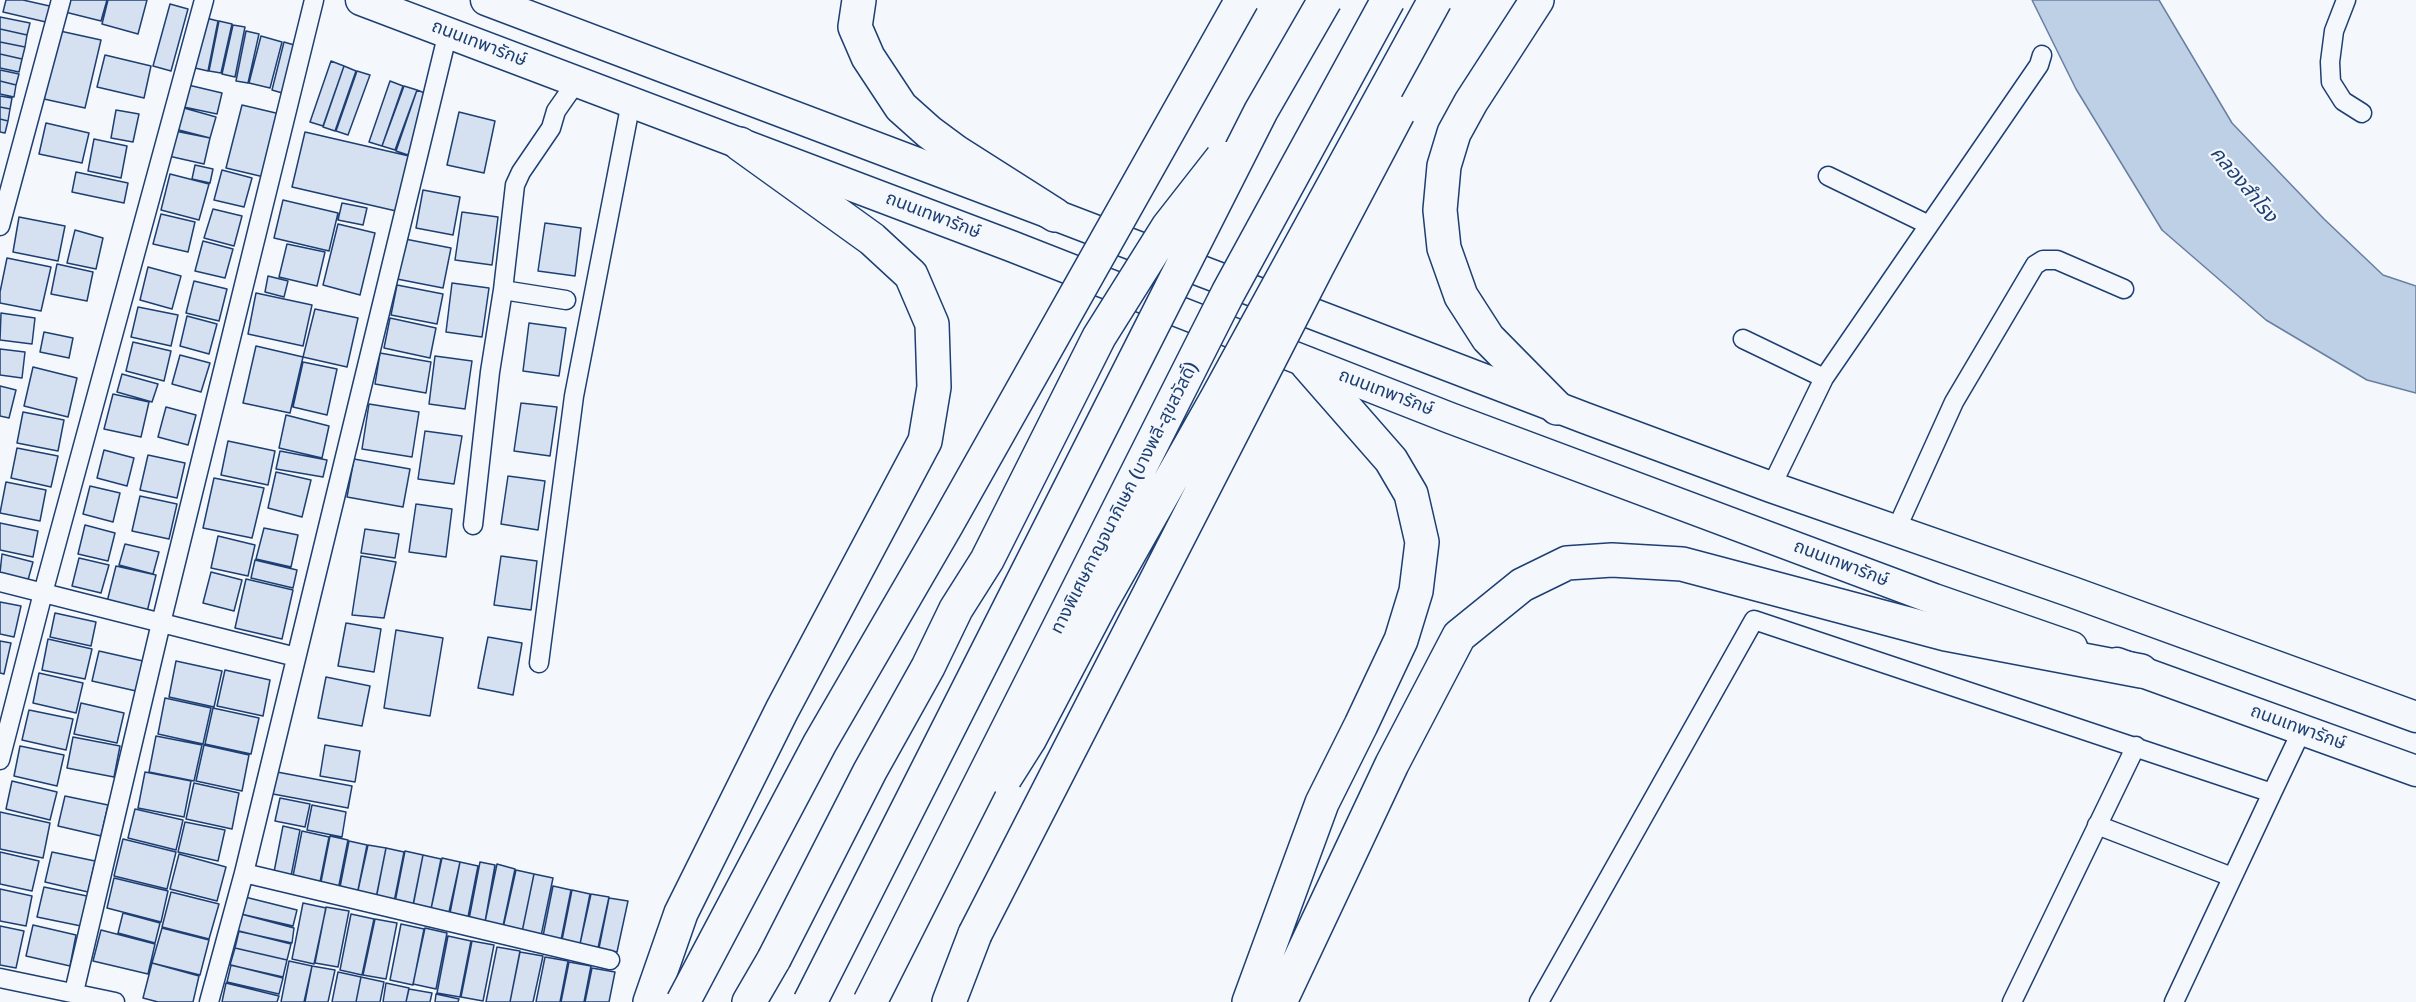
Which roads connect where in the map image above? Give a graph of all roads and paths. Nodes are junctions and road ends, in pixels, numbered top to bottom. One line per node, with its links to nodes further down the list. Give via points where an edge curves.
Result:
1 (61, 0): 24 (street)
2 (204, 0): 36 (street)
3 (314, 0): 37 (street)
4 (361, 0): 14 (main road, ถนนเทพารักษ์)
5 (486, 0): 22 (main road)
6 (859, 0): 22 (highway, via 855,27 868,57 901,107 956,152)
7 (1242, 0): 57 (highway, bridge, via 820,743)
8 (1325, 0): 18 (highway, bridge)
9 (1388, 0): 50 (highway, ทางพิเศษกาญจนาภิเษก (บางพลี-สุขสวัสดิ์), bridge, via 1228,293)
10 (1435, 0): 50 (highway, bridge, via 1029,740)
11 (1458, 0): 61 (highway, bridge, via 975,934)
12 (1537, 0): 31 (highway, via 1454,133 1444,166 1441,199 1444,248 1461,296 1488,338)
13 (2346, 0): 19 (street, via 2334,32 2331,82 2343,101)
14 (448, 32): 16 (main road, ถนนเทพารักษ์); 38 (street)
15 (2042, 56): 23 (street)
16 (577, 81): 17 (main road, ถนนเทพารักษ์); 25 (street, via 515,186)
17 (631, 102): 20 (main road, ถนนเทพารักษ์); 39 (street, via 574,396)
18 (1261, 111): 58 (highway, bridge, via 1168,227 1099,338 987,560 956,609); 59 (highway, bridge)
19 (2362, 113)
20 (740, 144): 29 (main road, ถนนเทพารักษ์); 56 (highway, via 872,239 911,275 932,324 934,387 925,441 782,710 681,913)
21 (1828, 176): 23 (street)
22 (1055, 215): 31 (main road)
23 (1929, 225): 30 (street)
24 (0, 226)
25 (503, 290): 27 (street); 33 (street)
26 (2124, 290): 34 (street, via 2057,260 2043,260 2035,265 1954,402)
27 (566, 300)
28 (1743, 339): 30 (street)
29 (1307, 364): 40 (main road, ถนนเทพารักษ์, via 1934,599); 62 (highway, via 1391,460 1411,494 1422,542 1416,591 1401,640 1322,803)
30 (1824, 378): 32 (street)
31 (1557, 408): 32 (main road)
32 (1772, 487): 34 (main road)
33 (473, 525)
34 (1896, 530): 41 (main road)
35 (0, 582): 36 (street)
36 (43, 593): 37 (street); 44 (street)
37 (161, 623): 38 (street); 53 (street)
38 (296, 657): 48 (street)
39 (539, 663)
40 (2141, 671): 42 (main road, ถนนเทพารักษ์); 63 (highway, via 1946,634 1682,564 1567,562 1522,585 1460,636 1392,764)
41 (2416, 717)
42 (2302, 730): 45 (main road, ถนนเทพารักษ์); 46 (street)
43 (2136, 746): 46 (street); 47 (street); 64 (street, via 1754,621)
44 (0, 760)
45 (2416, 771)
46 (2272, 793): 49 (street)
47 (2097, 825): 49 (street); 65 (street)
48 (244, 873): 51 (street); 55 (street)
49 (2232, 878): 66 (street)
50 (912, 921): 60 (highway, ทางพิเศษกาญจนาภิเษก (บางพลี-สุขสวัสดิ์), bridge)
51 (610, 960)
52 (0, 978): 53 (street)
53 (74, 992): 54 (street)
54 (115, 1002)
55 (209, 1002)
56 (650, 1002)
57 (683, 1002)
58 (749, 1002)
59 (810, 1002)
60 (870, 1002)
61 (949, 1002)
62 (1249, 1002)
63 (1280, 1002)
64 (1539, 1002)
65 (2012, 1002)
66 (2174, 1002)

